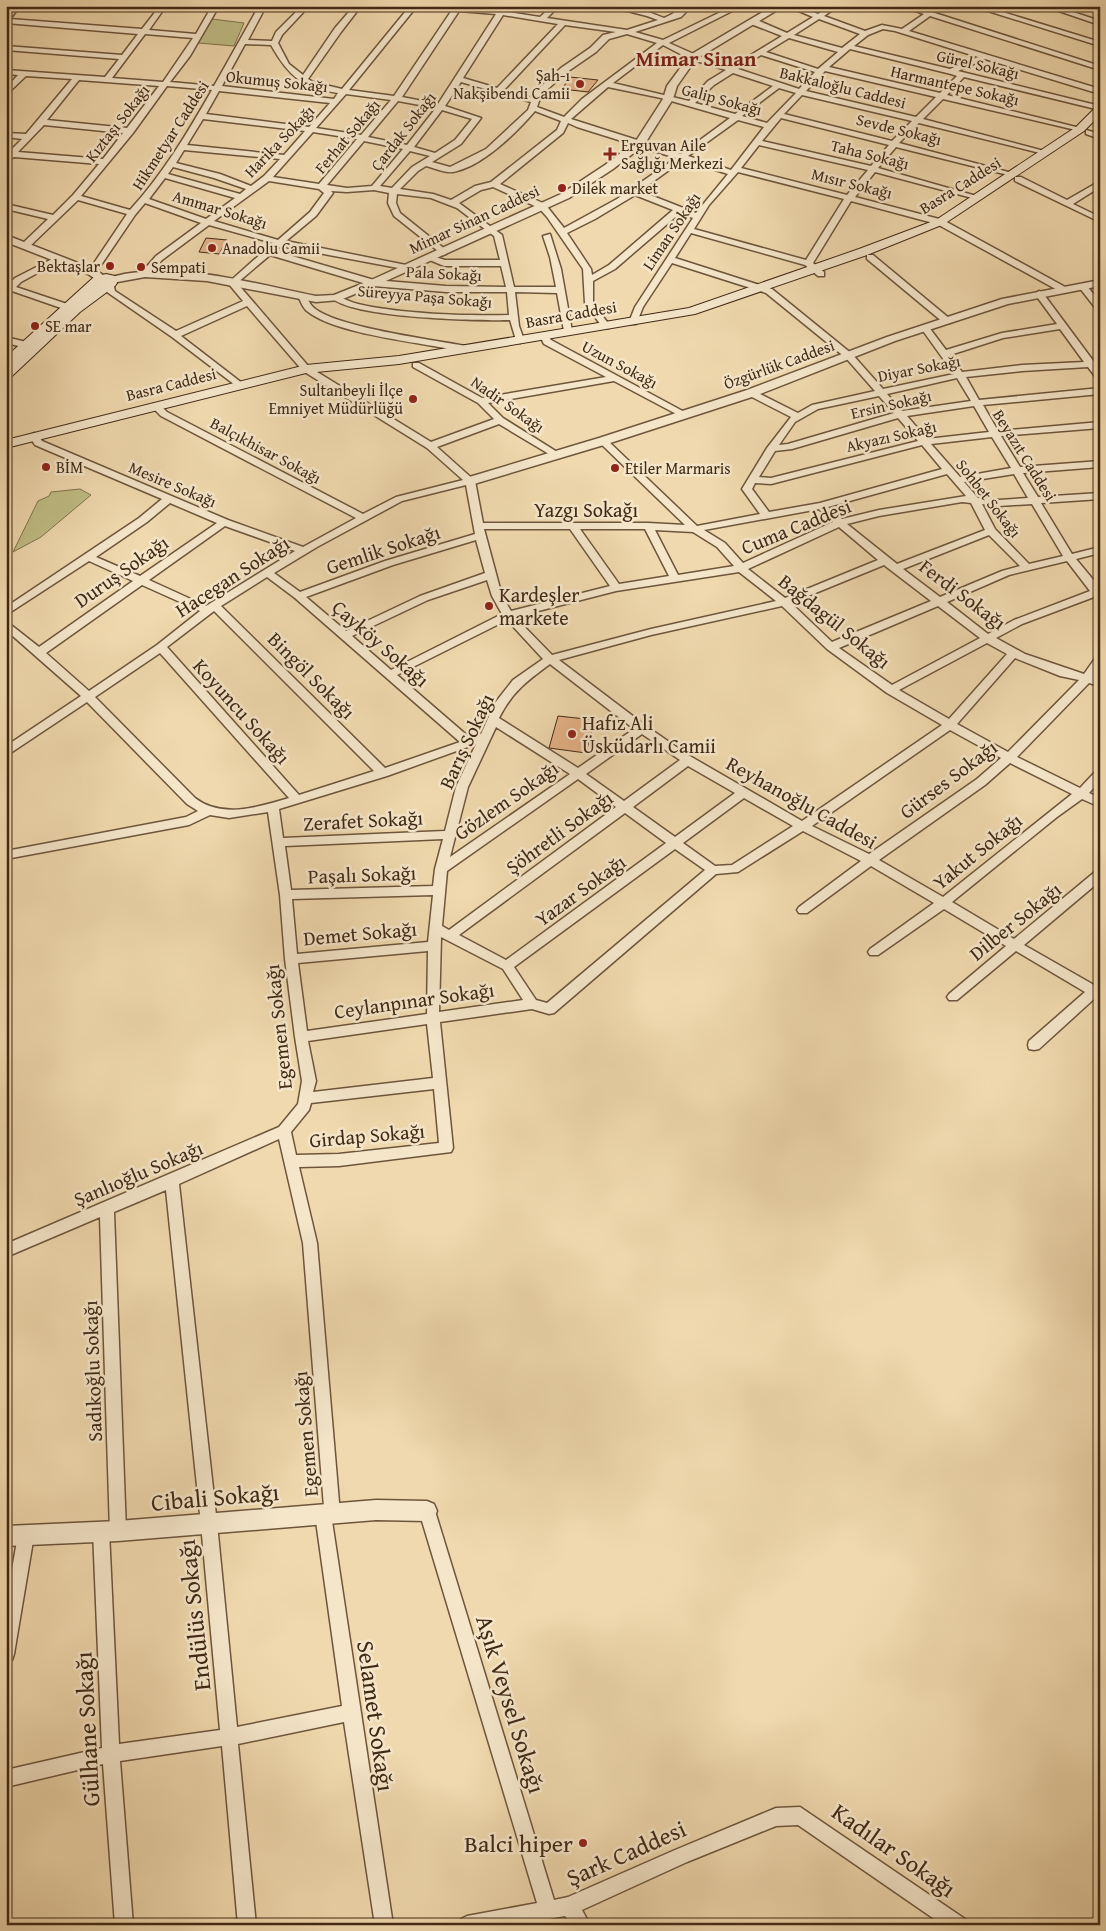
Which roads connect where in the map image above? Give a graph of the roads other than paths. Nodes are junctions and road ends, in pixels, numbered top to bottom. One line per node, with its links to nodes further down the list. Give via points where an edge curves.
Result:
1 (17, 6): 29 (street)
2 (125, 6): 20 (street)
3 (216, 6): 40 (street, Kıztaşı Sokağı)
4 (263, 6): 41 (street, Hikmetyar Caddesi)
5 (306, 6): 43 (street)
6 (358, 6): 61 (street)
7 (414, 6): 66 (street, Harika Sokağı)
8 (431, 6): 21 (street, Bakkaloğlu Caddesi)
9 (556, 6): 27 (street)
10 (611, 6): 28 (street)
11 (689, 6): 28 (street, via 678,15)
12 (739, 6): 42 (street)
13 (780, 6): 32 (street, Mimar Sinan Caddesi)
14 (790, 6): 26 (street)
15 (835, 6): 26 (street)
16 (905, 6): 24 (street)
17 (975, 6): 34 (street)
18 (1047, 6): 22 (street)
19 (1075, 6): 22 (street)
20 (162, 8): 35 (street)
21 (456, 9): 23 (street, Bakkaloğlu Caddesi); 72 (street, Ferhat Sokağı)
22 (1064, 12): 25 (street); 33 (street)
23 (500, 14): 27 (street, Bakkaloğlu Caddesi); 59 (street, Çardak Sokağı)
24 (929, 14): 36 (street); 51 (street)
25 (1057, 16)
26 (818, 17): 38 (street); 39 (street)
27 (541, 20): 31 (street, Bakkaloğlu Caddesi)
28 (663, 20): 37 (street)
29 (6, 21): 35 (street)
30 (1050, 21): 34 (street)
31 (564, 22): 37 (street, Bakkaloğlu Caddesi); 67 (street)
32 (754, 22): 39 (street, Gürel Sokağı); 50 (street, Mimar Sinan Caddesi)
33 (1100, 23)
34 (1043, 26): 44 (street)
35 (144, 31): 40 (street); 49 (street)
36 (902, 31): 38 (street, via 882,27); 48 (street)
37 (627, 32): 42 (street, Bakkaloğlu Caddesi); 76 (street, via 606,36 538,94)
38 (865, 33): 46 (street, Liman Sokağı)
39 (788, 35): 46 (street, Gürel Sokağı); 47 (street)
40 (198, 36): 63 (street, Kıztaşı Sokağı)
41 (243, 42): 43 (street); 65 (street, Hikmetyar Caddesi)
42 (662, 42): 50 (street, Bakkaloğlu Caddesi); 62 (street)
43 (274, 43): 61 (street, via 286,65)
44 (1100, 44)
45 (6, 48): 49 (street)
46 (846, 49): 53 (street, Liman Sokağı); 55 (street, Gürel Sokağı)
47 (759, 52): 52 (street); 53 (street, Harmantepe Sokağı)
48 (985, 56): 55 (street); 69 (street)
49 (124, 57): 60 (street)
50 (693, 57): 52 (street, Bakkaloğlu Caddesi); 73 (street, Mimar Sinan Caddesi, via 672,86)
51 (1100, 68)
52 (732, 70): 64 (street, Bakkaloğlu Caddesi); 75 (street, via 711,83)
53 (822, 70): 68 (street, Liman Sokağı); 71 (street, Harmantepe Sokağı)
54 (6, 72): 56 (street, Okumuş Sokağı)
55 (951, 72): 57 (street, Gürel Sokağı)
56 (24, 74): 58 (street, Okumuş Sokağı); 70 (street)
57 (962, 75): 71 (street); 78 (street, Gürel Sokağı)
58 (77, 78): 60 (street, Okumuş Sokağı); 85 (street)
59 (459, 79): 67 (street, Mısır Sokağı); 77 (street, Çardak Sokağı)
60 (107, 80): 63 (street, Okumuş Sokağı)
61 (303, 80): 66 (street, via 318,87)
62 (607, 84): 73 (street, Galip Sokağı); 82 (street)
63 (164, 85): 65 (street, Okumuş Sokağı); 88 (street, Kıztaşı Sokağı)
64 (778, 85): 68 (street, Bakkaloğlu Caddesi); 81 (street)
65 (217, 88): 74 (street, Okumuş Sokağı); 80 (street, Hikmetyar Caddesi)
66 (344, 90): 72 (street); 74 (street, Harika Sokağı)
67 (500, 90): 76 (street, Mısır Sokağı)
68 (800, 92): 79 (street, Liman Sokağı); 83 (street, Bakkaloğlu Caddesi)
69 (1100, 92)
70 (6, 93)
71 (942, 96): 83 (street); 89 (street, Harmantepe Sokağı)
72 (397, 98): 77 (street); 92 (street, Ferhat Sokağı)
73 (668, 99): 75 (street, Galip Sokağı); 94 (street, Mimar Sinan Caddesi)
74 (335, 101): 87 (street, Harika Sokağı)
75 (690, 104): 81 (street, Galip Sokağı)
76 (533, 105): 82 (street, Mısır Sokağı); 104 (street, via 489,151 461,168 446,170)
77 (441, 106): 97 (street, Çardak Sokağı); 99 (street, via 478,120 458,142)
78 (1100, 108): 89 (main road, Basra Caddesi)
79 (779, 115): 86 (street, Liman Sokağı); 95 (street, Sevde Sokağı)
80 (201, 116): 87 (street); 96 (street, Hikmetyar Caddesi)
81 (737, 118): 86 (street, Galip Sokağı); 100 (street)
82 (566, 120): 94 (street, Mısır Sokağı); 112 (street, via 560,130)
83 (919, 120): 95 (street); 98 (street, Bakkaloğlu Caddesi)
84 (1100, 120): 89 (main road, Basra Caddesi)
85 (42, 122): 88 (street); 91 (street)
86 (769, 126): 93 (street, Liman Sokağı)
87 (312, 128): 92 (street); 102 (street, Harika Sokağı)
88 (130, 131): 103 (street, Kıztaşı Sokağı)
89 (1090, 133): 98 (main road, Basra Caddesi); 109 (main road, Basra Caddesi)
90 (6, 135): 91 (street)
91 (29, 137): 101 (street)
92 (364, 137): 97 (street); 113 (street, Ferhat Sokağı)
93 (756, 142): 106 (street, Taha Sokağı); 107 (street, Liman Sokağı)
94 (640, 143): 100 (street, Mısır Sokağı); 126 (street, Mimar Sinan Caddesi, via 572,191)
95 (894, 144): 106 (street); 109 (street, Sevde Sokağı)
96 (182, 147): 102 (street); 105 (street, Hikmetyar Caddesi)
97 (409, 148): 99 (street); 114 (street, Çardak Sokağı)
98 (1044, 152): 109 (main road, Basra Caddesi)
99 (438, 156): 104 (street)
100 (684, 156): 107 (street, Mısır Sokağı); 117 (street)
101 (9, 157): 103 (street)
102 (285, 157): 110 (street, Harika Sokağı)
103 (105, 162): 118 (street, Kıztaşı Sokağı)
104 (426, 163): 116 (street, via 415,169)
105 (171, 164): 108 (street, Hikmetyar Caddesi); 115 (street)
106 (872, 169): 120 (street, Taha Sokağı); 121 (street)
107 (735, 171): 121 (street, Mısır Sokağı); 129 (street, Liman Sokağı)
108 (163, 175): 119 (street); 122 (street, Hikmetyar Caddesi)
109 (1015, 176): 120 (main road, Basra Caddesi); 124 (street, Sevde Sokağı); 133 (main road, Basra Caddesi)
110 (267, 178): 113 (street); 115 (street, Harika Sokağı)
111 (1100, 183): 124 (street)
112 (494, 184): 123 (street, via 478,188); 126 (street)
113 (321, 187): 114 (street, via 347,190); 139 (street, Ferhat Sokağı, via 329,193 313,214)
114 (374, 188): 116 (street)
115 (252, 189): 119 (street, Harika Sokağı)
116 (394, 191): 123 (street); 142 (street, via 391,201 397,214)
117 (634, 192): 127 (street); 136 (street, via 587,222)
118 (76, 197): 128 (street); 130 (street, Kıztaşı Sokağı)
119 (240, 197): 132 (street, Harika Sokağı)
120 (976, 197): 133 (main road, Basra Caddesi)
121 (849, 198): 133 (street, Mısır Sokağı); 149 (street)
122 (144, 200): 128 (street, Hikmetyar Caddesi); 132 (street, Ammar Sokağı)
123 (454, 202): 134 (street)
124 (1068, 204): 131 (street, Sevde Sokağı)
125 (6, 206): 130 (street)
126 (542, 206): 134 (street, Mimar Sinan Caddesi); 136 (street)
127 (679, 209): 129 (street); 154 (street, via 612,267)
128 (132, 213): 153 (street, Hikmetyar Caddesi)
129 (698, 217): 135 (street, Liman Sokağı)
130 (55, 218): 140 (street, Kıztaşı Sokağı)
131 (1100, 220)
132 (207, 222): 139 (street, Ammar Sokağı); 150 (street, Harika Sokağı, via 159,258)
133 (944, 224): 143 (main road, Basra Caddesi); 149 (main road, Basra Caddesi); 162 (street, Mısır Sokağı)
134 (493, 230): 142 (street, Mimar Sinan Caddesi); 147 (street, via 498,235)
135 (689, 230): 146 (street, Liman Sokağı); 149 (street)
136 (563, 232): 154 (street, via 587,270)
137 (547, 236): 161 (street)
138 (6, 238): 140 (street)
139 (281, 243): 141 (street, Ferhat Sokağı); 148 (street, Ammar Sokağı)
140 (26, 245): 145 (street)
141 (271, 252): 156 (street, Pala Sokağı); 157 (street, Ferhat Sokağı)
142 (443, 252): 144 (street, Mimar Sinan Caddesi)
143 (870, 257): 149 (main road, Basra Caddesi); 171 (street)
144 (429, 258): 147 (street, via 444,263); 148 (street, Mimar Sinan Caddesi)
145 (59, 259): 152 (street); 153 (street)
146 (669, 259): 159 (street); 172 (street, Liman Sokağı)
147 (505, 263): 163 (street)
148 (406, 268): 156 (street, Mimar Sinan Caddesi)
149 (814, 269): 159 (main road, Basra Caddesi)
150 (145, 274): 153 (street, Mimar Sinan Caddesi); 157 (street, Mimar Sinan Caddesi, via 207,278)
151 (6, 276): 152 (street)
152 (18, 280): 160 (street)
153 (103, 280): 168 (main road); 177 (street, via 111,292); 189 (main road)
154 (589, 280): 173 (street, via 589,303)
155 (1100, 282): 158 (street, Özgürlük Caddesi)
156 (373, 283): 163 (street, Pala Sokağı); 166 (street, Mimar Sinan Caddesi)
157 (232, 284): 165 (street, Mimar Sinan Caddesi); 167 (street)
158 (1083, 287): 162 (street, Özgürlük Caddesi); 169 (street)
159 (764, 289): 172 (main road, Basra Caddesi, via 691,311); 178 (main road, Basra Caddesi, via 695,317); 184 (street, Sohbet Sokağı)
160 (8, 290): 168 (street)
161 (561, 290): 163 (street, Pala Sokağı); 176 (street)
162 (1064, 290): 164 (street, Özgürlük Caddesi)
163 (511, 291): 170 (street)
164 (1039, 294): 171 (street, Özgürlük Caddesi); 174 (street)
165 (303, 298): 166 (street, Mimar Sinan Caddesi); 182 (street, via 309,310 344,325)
166 (336, 298): 170 (street, Süreyya Paşa Sokağı, via 364,308 446,316)
167 (248, 302): 177 (street); 188 (street)
168 (67, 307): 181 (main road)
169 (1100, 308)
170 (514, 317): 180 (street)
171 (947, 320): 175 (street, Özgürlük Caddesi)
172 (633, 322): 173 (main road, Basra Caddesi)
173 (606, 326): 176 (main road, Basra Caddesi)
174 (1061, 326): 183 (street, via 1002,336); 187 (street)
175 (925, 328): 183 (street, Beyazıt Caddesi); 184 (street, Özgürlük Caddesi)
176 (568, 332): 178 (main road, Basra Caddesi)
177 (175, 335): 193 (street)
178 (545, 339): 180 (main road, Basra Caddesi); 186 (main road, Basra Caddesi); 192 (street, Uzun Sokağı)
179 (6, 340): 181 (street)
180 (520, 340): 182 (main road, Basra Caddesi)
181 (27, 344): 185 (main road)
182 (466, 349): 188 (main road, Basra Caddesi)
183 (944, 354): 190 (street, Beyazıt Caddesi)
184 (849, 356): 194 (street, Sohbet Sokağı); 196 (street, Özgürlük Caddesi)
185 (6, 364)
186 (416, 364): 188 (main road, Basra Caddesi); 197 (street, Nadir Sokağı)
187 (1091, 364): 190 (street, Diyar Sokağı); 191 (street)
188 (310, 372): 193 (main road, Basra Caddesi); 199 (main road, Basra Caddesi); 210 (street)
189 (6, 374)
190 (960, 375): 194 (street, Diyar Sokağı); 198 (street, Beyazıt Caddesi)
191 (1099, 375)
192 (615, 378): 197 (street); 201 (street, Uzun Sokağı)
193 (239, 385): 199 (main road, Basra Caddesi)
194 (880, 391): 200 (street, Sohbet Sokağı); 202 (street, Diyar Sokağı, via 815,407)
195 (1100, 391): 198 (street, Ersin Sokağı)
196 (751, 393): 201 (street, Özgürlük Caddesi); 202 (street)
197 (481, 401): 203 (street, Nadir Sokağı)
198 (976, 403): 200 (street, Ersin Sokağı); 205 (street, Beyazıt Caddesi)
199 (160, 410): 206 (main road, Basra Caddesi); 226 (street, Balçıkhisar Sokağı)
200 (901, 414): 208 (street, Sohbet Sokağı); 211 (street, Ersin Sokağı, via 789,447)
201 (685, 415): 207 (street, Özgürlük Caddesi)
202 (797, 416): 211 (street, Diyar Sokağı)
203 (500, 420): 210 (street); 213 (street, Nadir Sokağı)
204 (1100, 425): 205 (street, Akyazı Sokağı)
205 (996, 434): 208 (street, Akyazı Sokağı); 216 (street, Beyazıt Caddesi)
206 (36, 439): 209 (main road, Basra Caddesi); 212 (main road, Basra Caddesi); 221 (street, Mesire Sokağı)
207 (603, 441): 213 (street, Özgürlük Caddesi); 231 (street, Bağdagül Sokağı)
208 (924, 442): 215 (street, Sohbet Sokağı); 217 (street, Akyazı Sokağı, via 771,481)
209 (6, 444)
210 (430, 446): 219 (street)
211 (772, 448): 217 (street)
212 (6, 451)
213 (557, 455): 219 (street, Özgürlük Caddesi)
214 (1100, 464): 216 (street)
215 (949, 470): 218 (street, Sohbet Sokağı); 224 (street, Yazgı Sokağı)
216 (1018, 470): 218 (street); 223 (street, Beyazıt Caddesi)
217 (751, 480): 225 (street, via 748,492)
218 (958, 480): 222 (street, Sohbet Sokağı)
219 (470, 481): 226 (street, Hacegan Sokağı, via 399,499); 233 (street, Reyhanoğlu Caddesi)
220 (1100, 496): 223 (street, Cuma Caddesi)
221 (169, 499): 227 (street, Mesire Sokağı); 237 (street)
222 (974, 499): 223 (street, Cuma Caddesi, via 999,503); 228 (street, Cuma Caddesi, via 879,513); 232 (street, Sohbet Sokağı)
223 (1037, 501): 236 (street, Beyazıt Caddesi)
224 (820, 506): 225 (street, Yazgı Sokağı); 228 (street, Ferdi Sokağı)
225 (767, 517): 231 (street, Yazgı Sokağı)
226 (363, 518): 235 (street, Hacegan Sokağı)
227 (224, 522): 235 (street, Mesire Sokağı); 245 (street, Duruş Sokağı)
228 (840, 523): 238 (street, Ferdi Sokağı); 240 (street, Cuma Caddesi)
229 (573, 526): 230 (street, Yazgı Sokağı); 233 (street, Yazgı Sokağı); 246 (street)
230 (648, 526): 231 (street, Yazgı Sokağı); 244 (street)
231 (695, 529): 240 (street, Bağdagül Sokağı, via 720,545)
232 (991, 530): 239 (street, Sohbet Sokağı); 241 (street)
233 (478, 531): 243 (street, Reyhanoğlu Caddesi); 248 (street, Gemlik Sokağı)
234 (1100, 550): 236 (street)
235 (304, 551): 242 (street, Hacegan Sokağı)
236 (1068, 556): 239 (street); 247 (street, Beyazıt Caddesi)
237 (88, 557): 245 (street); 252 (street)
238 (886, 560): 241 (street, Ferdi Sokağı); 250 (street, Barış Sokağı)
239 (1026, 567): 249 (street)
240 (741, 568): 244 (street, Cuma Caddesi); 250 (street, Bağdagül Sokağı)
241 (897, 568): 249 (street, Ferdi Sokağı)
242 (268, 573): 248 (street, Çayköy Sokağı); 251 (street, Hacegan Sokağı)
243 (490, 575): 253 (street, Reyhanoğlu Caddesi); 255 (street, via 424,598)
244 (675, 578): 246 (street, Cuma Caddesi)
245 (140, 581): 251 (street); 259 (street, Duruş Sokağı)
246 (616, 588): 253 (street, Cuma Caddesi)
247 (1098, 593): 256 (street, via 1018,622)
248 (299, 596): 255 (street, Çayköy Sokağı)
249 (940, 601): 256 (street, Ferdi Sokağı); 258 (street)
250 (785, 603): 258 (street, Bağdagül Sokağı); 261 (street, Barış Sokağı, via 651,632)
251 (210, 607): 257 (street, Hacegan Sokağı); 276 (street, Bingöl Sokağı)
252 (6, 612)
253 (508, 615): 261 (street, Reyhanoğlu Caddesi); 263 (street, Cuma Caddesi)
254 (6, 624): 259 (street)
255 (344, 636): 263 (street, Çayköy Sokağı)
256 (987, 638): 260 (street, Ferdi Sokağı); 266 (street)
257 (161, 647): 267 (street, Hacegan Sokağı); 281 (street, Koyuncu Sokağı)
258 (831, 647): 266 (street, Bağdagül Sokağı)
259 (40, 652): 267 (street)
260 (1014, 652): 264 (street, Ferdi Sokağı, via 1064,673); 269 (street)
261 (550, 659): 268 (street, Barış Sokağı, via 517,683); 270 (street, Reyhanoğlu Caddesi)
262 (1100, 660): 264 (street, Gürses Sokağı)
263 (389, 676): 272 (street, Çayköy Sokağı)
264 (1087, 678): 265 (street, Ferdi Sokağı); 274 (street, Gürses Sokağı)
265 (1100, 682)
266 (891, 690): 269 (street, Bağdagül Sokağı)
267 (88, 696): 273 (street, Hacegan Sokağı); 285 (street, via 190,801)
268 (492, 719): 271 (street, Barış Sokağı); 277 (street)
269 (950, 725): 274 (street, Bağdagül Sokağı); 286 (street)
270 (642, 729): 275 (street, Reyhanoğlu Caddesi); 277 (street, Gözlem Sokağı)
271 (484, 737): 272 (street); 287 (street, Barış Sokağı, via 462,787)
272 (468, 743): 276 (street)
273 (6, 752)
274 (1009, 758): 280 (street, Bağdagül Sokağı); 291 (street, Gürses Sokağı, via 981,782)
275 (688, 760): 279 (street, Reyhanoğlu Caddesi); 283 (street, Şöhretli Sokağı)
276 (383, 773): 281 (street)
277 (577, 773): 283 (street); 292 (street, Gözlem Sokağı)
278 (1100, 774): 280 (street, Yakut Sokağı)
279 (744, 792): 286 (street, Reyhanoğlu Caddesi); 289 (street, Yazar Sokağı)
280 (1081, 794): 282 (street, Bağdagül Sokağı); 297 (street, Yakut Sokağı)
281 (296, 799): 284 (street)
282 (1100, 803)
283 (625, 807): 289 (street); 300 (street, Şöhretli Sokağı)
284 (273, 808): 285 (street, via 231,814); 288 (street, Egemen Sokağı)
285 (208, 811): 290 (street, via 189,821)
286 (802, 826): 291 (street, Reyhanoğlu Caddesi); 293 (street, via 734,869)
287 (448, 835): 288 (street, Zerafet Sokağı); 292 (street, Barış Sokağı)
288 (279, 842): 296 (street, Egemen Sokağı)
289 (675, 843): 293 (street); 305 (street, Yazar Sokağı)
290 (6, 855)
291 (870, 860): 297 (street, Reyhanoğlu Caddesi); 298 (street, Gürses Sokağı)
292 (441, 869): 295 (street, Barış Sokağı)
293 (713, 870): 308 (street, via 549,1009)
294 (1100, 874): 301 (street, Dilber Sokağı)
295 (439, 890): 296 (street, Paşalı Sokağı); 299 (street, Barış Sokağı)
296 (286, 895): 304 (street, Egemen Sokağı)
297 (942, 904): 301 (street, Reyhanoğlu Caddesi); 303 (street, Yakut Sokağı)
298 (803, 910)
299 (435, 928): 300 (street, Demet Sokağı); 302 (street, Barış Sokağı)
300 (451, 935): 305 (street, Demet Sokağı)
301 (1015, 945): 306 (street, Reyhanoğlu Caddesi); 307 (street, Dilber Sokağı)
302 (434, 946): 304 (street, Demet Sokağı); 309 (street, Barış Sokağı)
303 (874, 952)
304 (291, 959): 310 (street, Egemen Sokağı)
305 (507, 966): 308 (street, Demet Sokağı)
306 (1098, 991): 311 (street)
307 (952, 997)
308 (532, 1004): 309 (street, Ceylanpınar Sokağı)
309 (433, 1018): 310 (street, Ceylanpınar Sokağı); 312 (street, Barış Sokağı)
310 (301, 1037): 313 (street, Egemen Sokağı, via 308,1081)
311 (1034, 1045)
312 (439, 1083): 313 (street); 315 (street, Barış Sokağı)
313 (306, 1098): 314 (street, Egemen Sokağı, via 304,1106)
314 (284, 1131): 316 (street, Egemen Sokağı); 317 (street, Şanlıoğlu Sokağı)
315 (446, 1148): 316 (street, Girdap Sokağı, via 339,1160)
316 (291, 1161): 321 (street, Egemen Sokağı, via 310,1243)
317 (172, 1181): 318 (street, Şanlıoğlu Sokağı); 322 (street, Endülüs Sokağı)
318 (107, 1209): 319 (street, Şanlıoğlu Sokağı); 323 (street, Sadıkoğlu Sokağı)
319 (6, 1251)
320 (427, 1510): 321 (street, Cibali Sokağı); 332 (street, Aşık Veysel Sokağı)
321 (328, 1514): 322 (street, Cibali Sokağı); 326 (street, Selamet Sokağı)
322 (209, 1524): 323 (street, Cibali Sokağı); 327 (street, Endülüs Sokağı)
323 (109, 1531): 324 (street, Cibali Sokağı); 328 (street, Gülhane Sokağı)
324 (16, 1535): 325 (street)
325 (6, 1654)
326 (351, 1712): 327 (street); 335 (street, Selamet Sokağı)
327 (229, 1737): 328 (street); 334 (street, Endülüs Sokağı)
328 (111, 1754): 329 (street); 333 (street, Gülhane Sokağı)
329 (6, 1779)
330 (800, 1816): 331 (street, Şark Caddesi, via 776,1817); 338 (street, Kadılar Sokağı)
331 (569, 1906): 332 (street, Şark Caddesi); 337 (street)
332 (548, 1911): 336 (street, Şark Caddesi)
333 (124, 1925)
334 (247, 1925)
335 (384, 1925)
336 (467, 1925)
337 (580, 1925)
338 (959, 1925)

